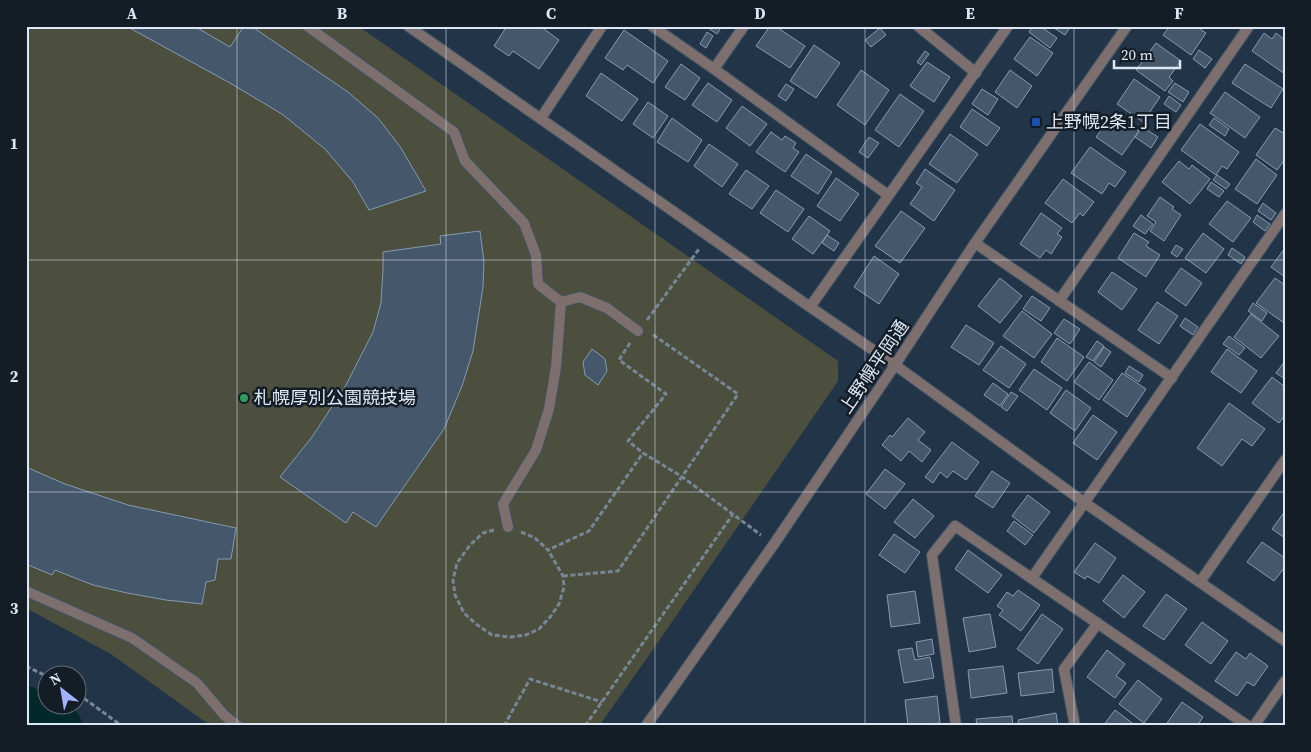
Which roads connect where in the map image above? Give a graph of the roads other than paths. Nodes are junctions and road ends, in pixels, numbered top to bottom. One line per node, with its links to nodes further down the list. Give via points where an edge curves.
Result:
1 (307, 26): 17 (street, via 454,132 465,161 524,222 536,255 538,284)
2 (408, 26): 12 (street)
3 (602, 26): 12 (street)
4 (652, 26): 10 (street)
5 (744, 26): 10 (street)
6 (918, 26): 11 (street)
7 (1008, 26): 11 (street)
8 (1127, 26): 15 (street, 上野幌平岡通)
9 (1249, 26): 16 (street)
10 (714, 69): 13 (street)
11 (976, 73): 13 (street)
12 (541, 118): 18 (street)
13 (888, 195): 18 (street)
14 (1284, 217): 21 (street)
15 (975, 243): 16 (street); 20 (street, 上野幌平岡通)
16 (1059, 301): 21 (street)
17 (561, 302): 19 (street, via 580,297 607,308); 24 (street, via 550,408 536,450 503,504)
18 (810, 307): 20 (street)
19 (640, 329)
20 (895, 365): 23 (street); 32 (street, 上野幌平岡通)
21 (1172, 378): 23 (street)
22 (1284, 464): 26 (street)
23 (1085, 503): 25 (street); 26 (street)
24 (508, 527)
25 (1032, 578): 28 (street); 33 (street, via 955,526 932,555)
26 (1200, 582): 29 (street)
27 (26, 591): 31 (street, via 132,638 197,683 224,715)
28 (1098, 623): 34 (street, via 1064,669); 35 (street)
29 (1285, 641)
30 (1285, 681): 36 (street)
31 (238, 726)
32 (646, 726)
33 (956, 726)
34 (1075, 726)
35 (1248, 726)
36 (1254, 726)

